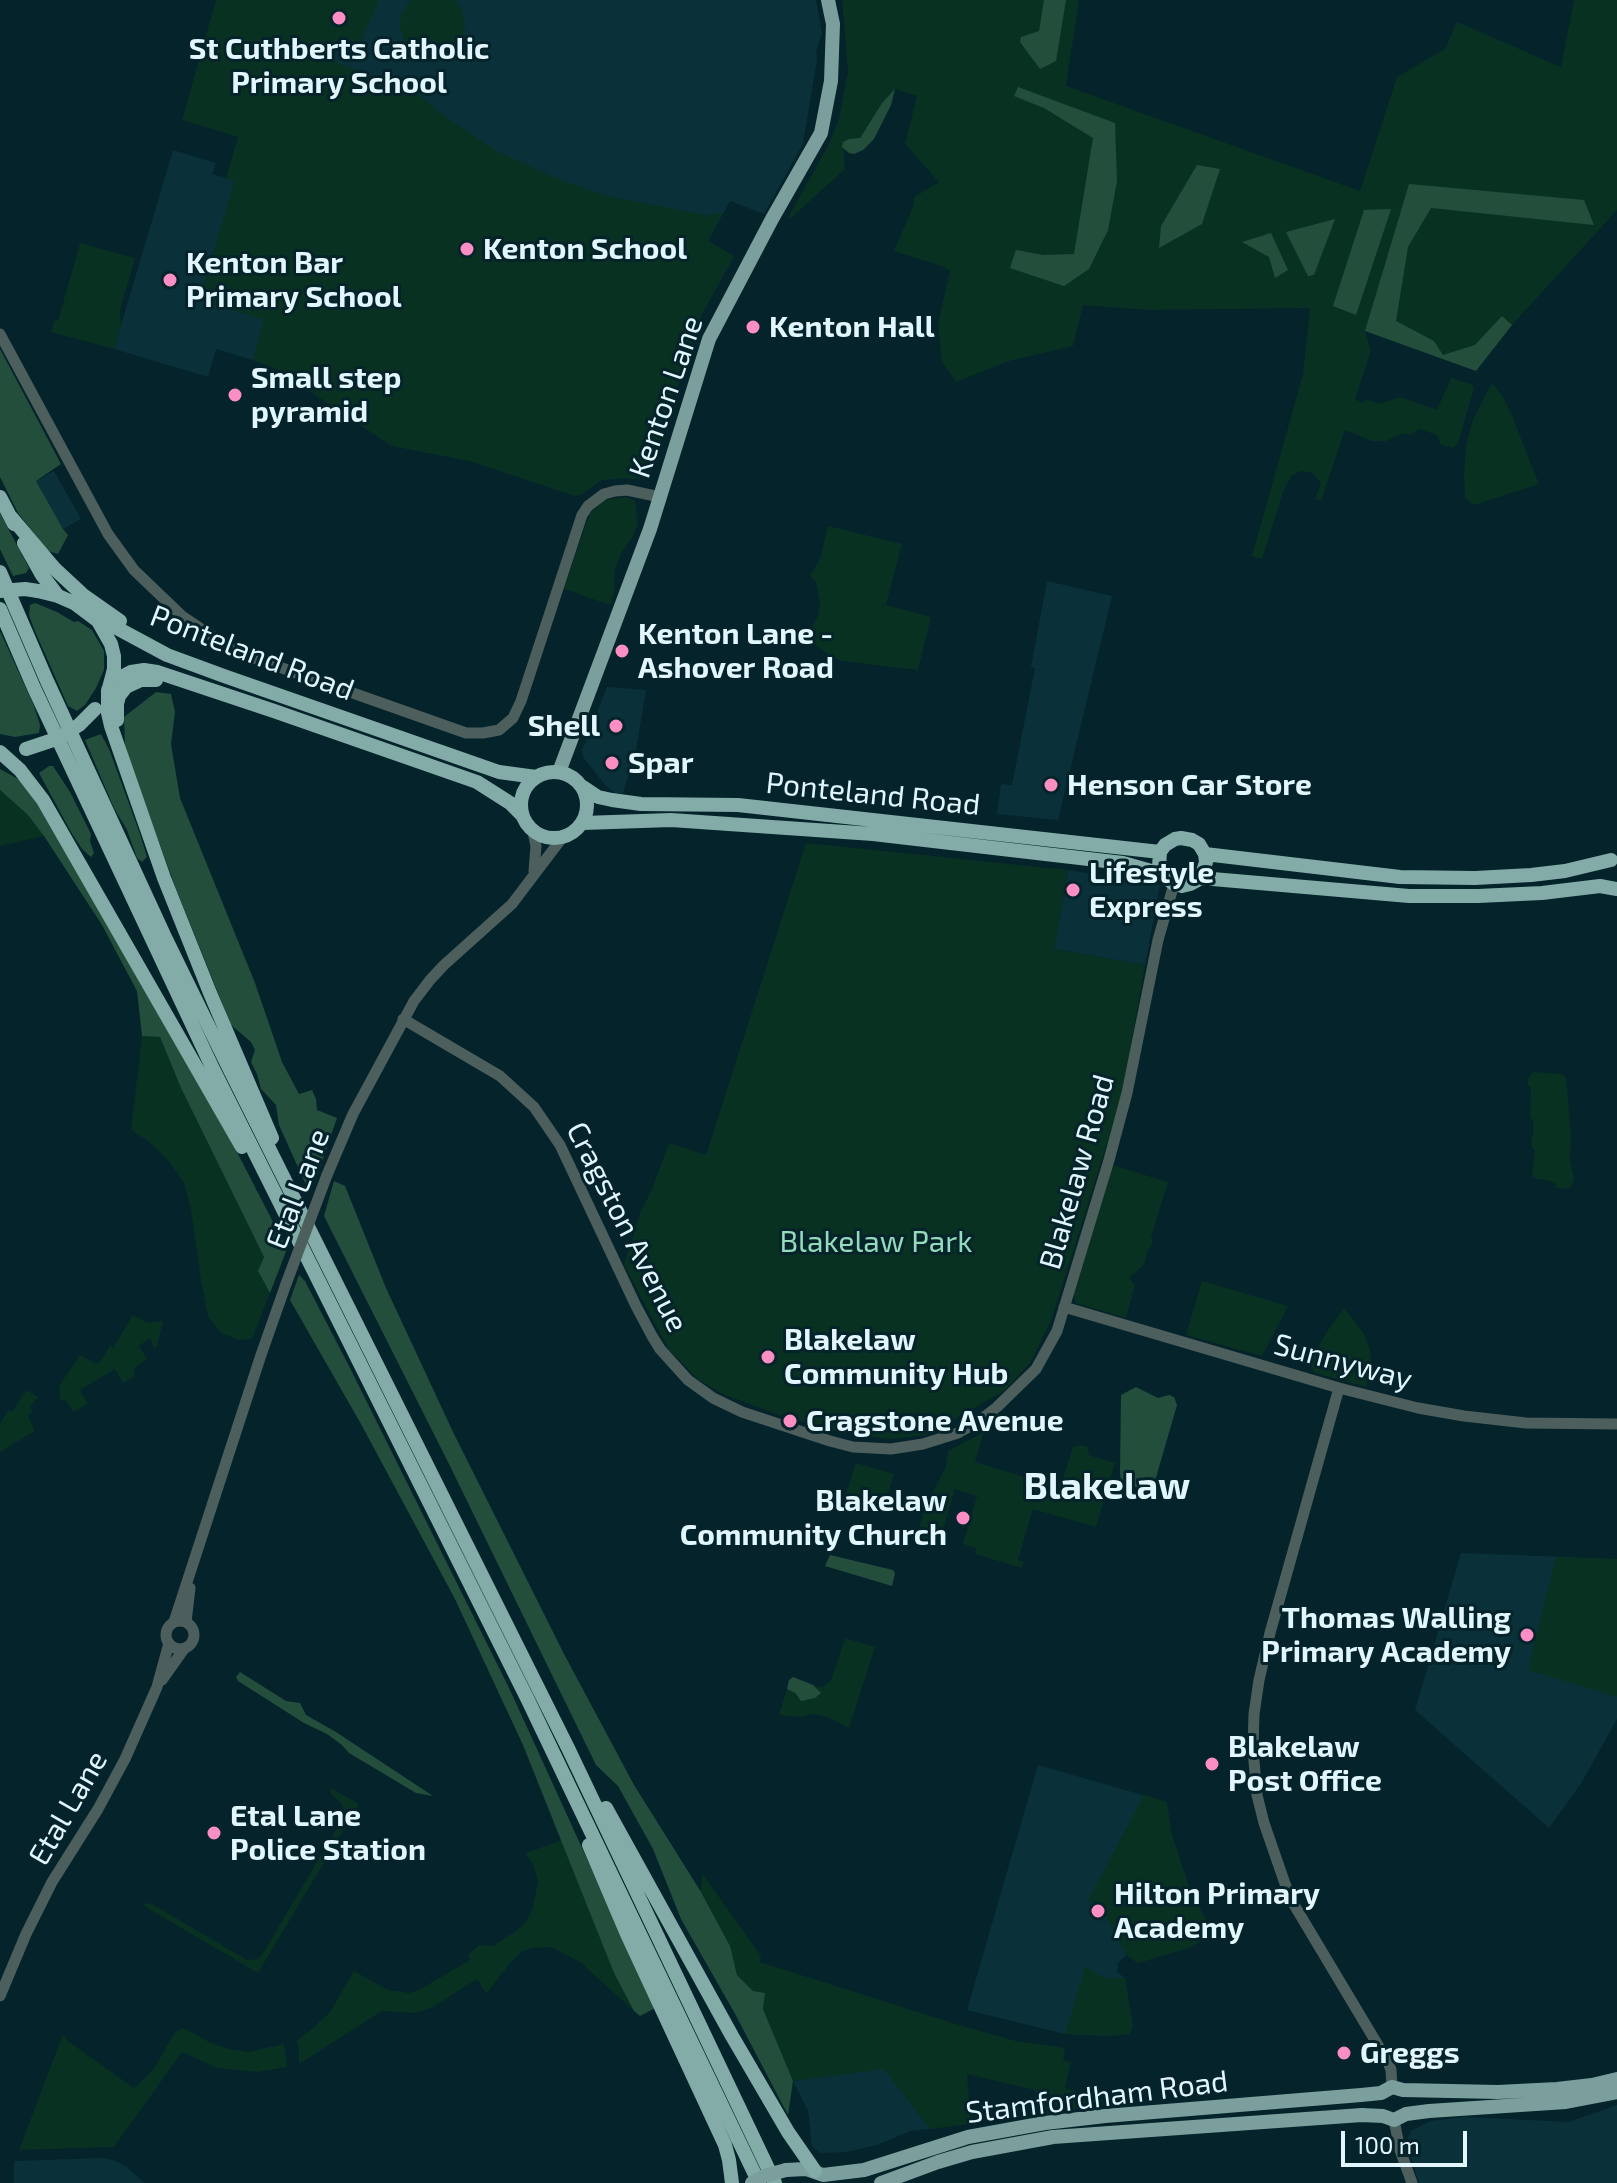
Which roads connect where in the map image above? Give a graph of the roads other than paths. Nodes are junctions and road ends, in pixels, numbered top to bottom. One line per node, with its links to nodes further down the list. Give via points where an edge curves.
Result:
1 (828, 0): 4 (main road, Kenton Lane, via 833,24 831,81 821,133 709,339)
2 (0, 334): 4 (street, via 108,534 134,570 182,616 251,657 466,733 499,730 513,718 588,506 615,491)
3 (0, 497): 5 (highway)
4 (660, 497): 16 (main road, Kenton Lane)
5 (11, 517): 8 (highway); 11 (highway, via 83,595)
6 (0, 572): 31 (highway)
7 (0, 591): 8 (highway, bridge, via 25,589)
8 (58, 596): 10 (highway, Ponteland Road)
9 (0, 609): 31 (highway, via 151,939)
10 (89, 613): 11 (highway, Ponteland Road); 13 (highway, via 111,644)
11 (155, 648): 17 (highway, Ponteland Road, via 499,772)
12 (180, 680): 13 (highway, Ponteland Road, via 144,670); 15 (highway, via 141,680 122,691 117,704); 19 (highway, Ponteland Road, via 477,782)
13 (110, 686): 14 (highway, bridge, via 95,709 59,738); 15 (highway, via 108,713)
14 (0, 751): 31 (highway, via 43,800 245,1153)
15 (120, 752): 31 (highway, via 164,878 265,1118)
16 (559, 772): 17 (highway); 18 (highway)
17 (536, 777): 19 (highway, via 525,790)
18 (583, 787): 20 (highway, via 588,801); 23 (highway, Ponteland Road, via 598,797 641,804 738,805)
19 (522, 815): 21 (highway)
20 (583, 823): 22 (highway); 28 (highway, Ponteland Road, via 671,820 873,834 1123,863)
21 (533, 832): 22 (highway); 26 (street)
22 (562, 838): 26 (street, Etal Lane)
23 (1160, 852): 24 (highway, Ponteland Road, via 1181,838 1199,844); 28 (highway, via 1159,867)
24 (1205, 854): 25 (highway, Ponteland Road, via 1400,877 1475,878 1565,871); 27 (highway)
25 (1614, 857): 29 (highway, via 1609,873)
26 (533, 875): 30 (street, Etal Lane, via 512,904 430,980)
27 (1201, 878): 28 (highway, Ponteland Road, via 1190,884); 29 (highway, Ponteland Road, via 1409,896)
28 (1168, 879): 32 (street, Blakelaw Road, via 1127,1093)
29 (1617, 888)
30 (403, 1019): 35 (street, Cragston Avenue, via 500,1076 534,1107 560,1145 652,1336 688,1380 742,1412 853,1447 891,1449); 36 (street, Etal Lane, bridge, via 353,1114 286,1284 192,1568)
31 (285, 1198): 40 (highway, via 466,1573)
32 (1064, 1307): 33 (street, Sunnyway); 35 (street, Blakelaw Road, via 1036,1369 997,1407)
33 (1339, 1388): 34 (street, Sunnyway, via 1464,1416); 43 (street, via 1270,1633 1254,1714 1253,1750 1264,1823 1290,1898 1388,2062)
34 (1617, 1424)
35 (958, 1433)
36 (180, 1622): 37 (street, via 167,1632); 38 (street, via 195,1635)
37 (169, 1643): 38 (street); 39 (street, Etal Lane)
38 (184, 1649): 39 (street, Etal Lane)
39 (157, 1687): 41 (street, Etal Lane, via 113,1783 37,1912)
40 (563, 1753): 46 (highway, via 606,1807 788,2132); 47 (highway, via 578,1822 725,2145); 49 (highway); 50 (highway)
41 (0, 1996)
42 (1617, 2079): 43 (main road, Stamfordham Road, via 1542,2091)
43 (1392, 2090): 45 (main road, via 1377,2103); 45 (main road, via 1410,2101); 46 (main road, Stamfordham Road, via 1016,2127 864,2170)
44 (1617, 2092): 45 (main road, Stamfordham Road, via 1566,2102)
45 (1394, 2117): 51 (main road, Stamfordham Road, via 1053,2137 972,2152); 52 (street)
46 (824, 2176): 48 (main road, Stamfordham Road, bridge, via 806,2169 786,2170)
47 (732, 2183)
48 (752, 2183)
49 (759, 2183)
50 (775, 2183)
51 (881, 2183)
52 (1412, 2183)

